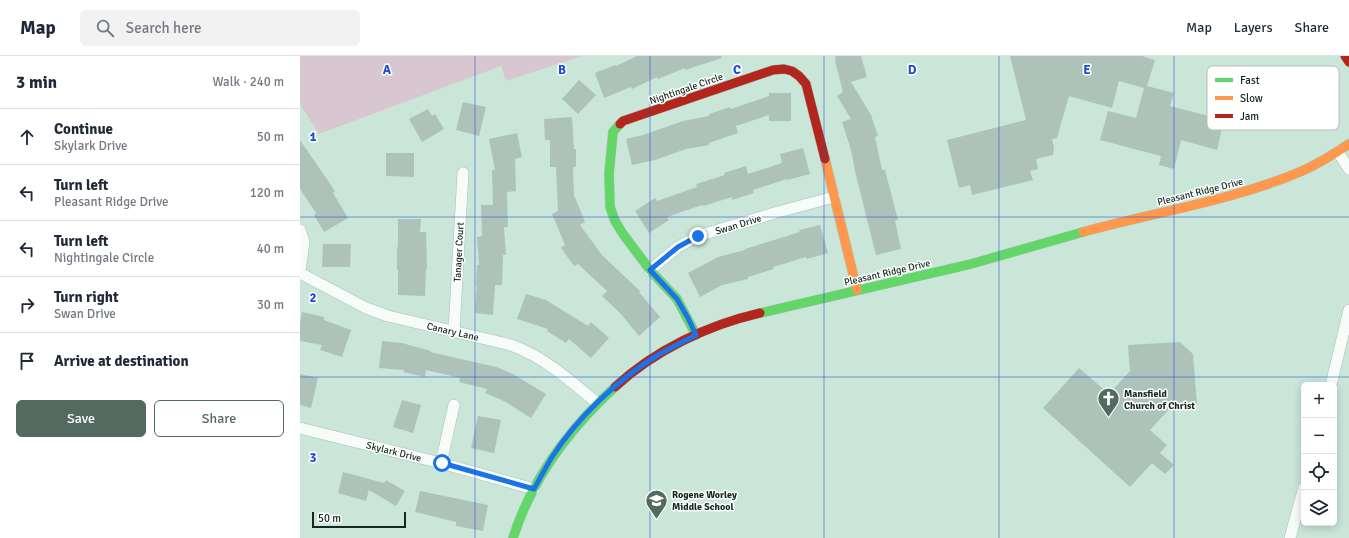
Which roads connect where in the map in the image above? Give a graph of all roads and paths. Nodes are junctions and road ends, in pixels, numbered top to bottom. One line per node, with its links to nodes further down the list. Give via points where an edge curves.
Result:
1 (1345, 56): 2 (street)
2 (1349, 62)
3 (1349, 144): 4 (street, Pleasant Ridge Drive)
4 (1338, 152): 5 (street); 11 (street, Pleasant Ridge Drive, via 1306,170 1268,185 966,265)
5 (1349, 170)
6 (463, 173): 13 (street, Tanager Court)
7 (834, 197): 9 (street, Swan Drive, via 698,236 678,247); 9 (street, Nightingale Circle, via 806,84 788,68 773,70 623,121 612,132 610,207 623,234); 11 (street, Nightingale Circle)
8 (300, 230): 10 (street, via 304,242)
9 (650, 270): 14 (street, Nightingale Circle, via 677,299)
10 (300, 272): 13 (street, Canary Lane, via 366,308 388,316)
11 (857, 290): 14 (street, Pleasant Ridge Drive, via 735,320)
12 (1349, 310): 15 (street)
13 (454, 331): 16 (street, Canary Lane, via 525,350 556,368)
14 (696, 335): 16 (street, Pleasant Ridge Drive, via 657,356 620,382)
15 (1332, 382)
16 (597, 403): 20 (street, Pleasant Ridge Drive, via 553,456)
17 (454, 405): 19 (street)
18 (300, 428): 19 (street, Skylark Drive)
19 (442, 463): 20 (street, Skylark Drive)
20 (534, 489): 22 (street, Pleasant Ridge Drive, via 516,525)
21 (1303, 490): 23 (street)
22 (513, 538)
23 (1290, 538)

